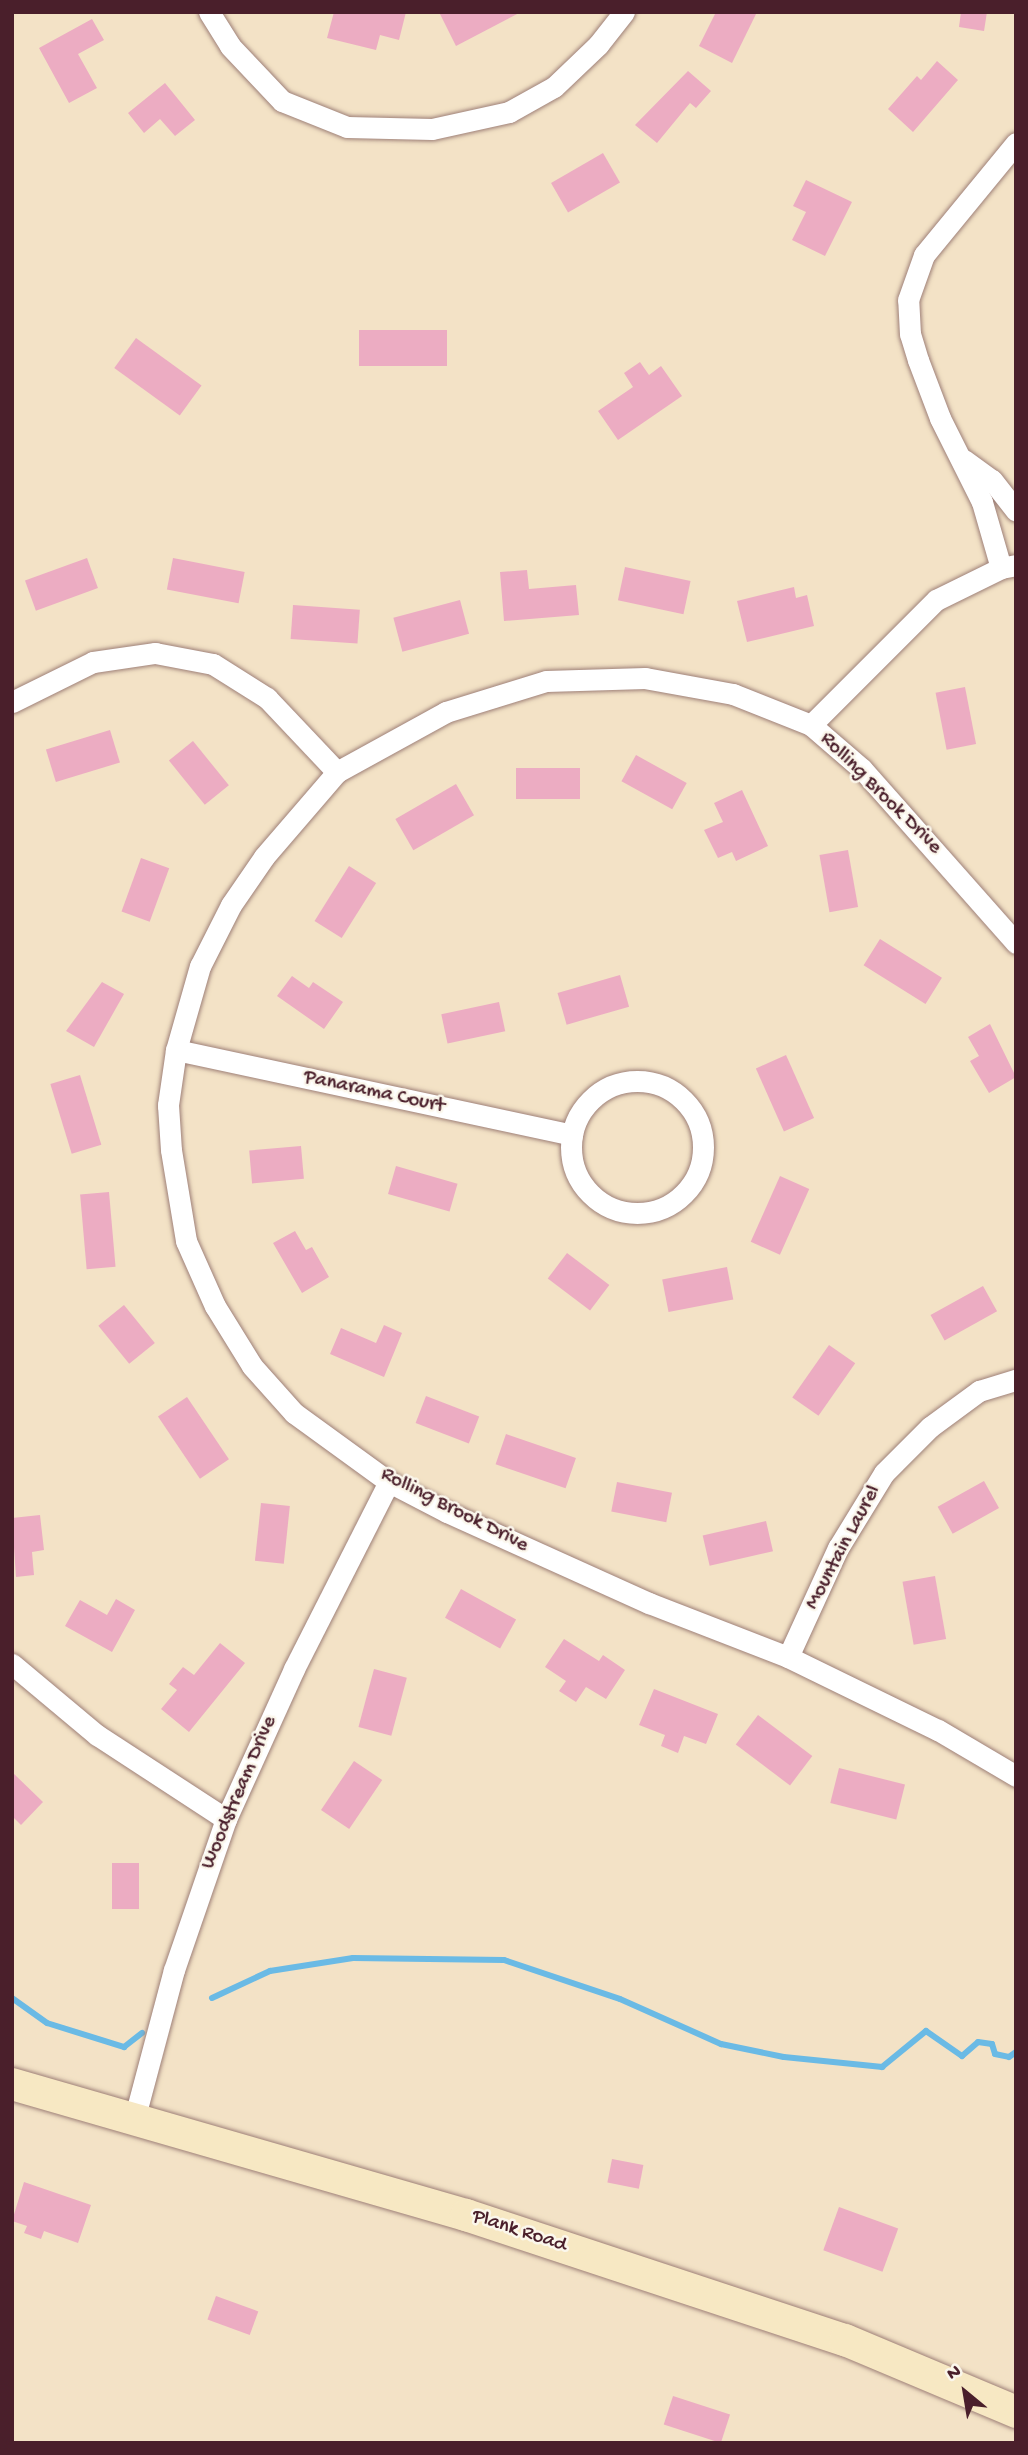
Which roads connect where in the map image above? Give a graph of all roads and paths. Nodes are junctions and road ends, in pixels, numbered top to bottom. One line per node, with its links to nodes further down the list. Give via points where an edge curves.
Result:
1 (209, 12): 2 (street, via 230,46 282,101 347,127 432,129 509,112 554,87 598,45)
2 (624, 12)
3 (1016, 143): 4 (street, via 924,255 908,300 910,334 918,360 940,418)
4 (964, 460): 5 (street, via 992,480); 6 (street)
5 (1016, 511)
6 (1008, 567): 8 (street, via 936,600)
7 (12, 702): 9 (street, via 93,662 155,653 214,664 267,698)
8 (811, 725): 9 (street, Rolling Brook Drive, via 733,694 645,678 546,681 446,712); 10 (street, Rolling Brook Drive, via 862,769 914,824)
9 (337, 772): 11 (street, Rolling Brook Drive, via 264,857 231,905 200,966)
10 (1016, 943)
11 (176, 1050): 12 (street, Panarama Court); 14 (street, Rolling Brook Drive, via 168,1105 171,1150 187,1241 215,1306 252,1366 294,1413)
12 (572, 1135): 12 (street, via 581,1111 600,1093 623,1082 649,1082 673,1091 692,1109 702,1133 703,1159 693,1183 675,1202 651,1212 625,1213 601,1203 582,1185 572,1161)
13 (1016, 1380): 15 (street, Mountain Laurel, via 979,1391 930,1427 884,1473 838,1548)
14 (389, 1482): 15 (street, Rolling Brook Drive, via 649,1603); 18 (street, Woodstream Drive, via 294,1669)
15 (788, 1657): 17 (street, Rolling Brook Drive, via 938,1730)
16 (12, 1664): 18 (street, via 97,1735)
17 (1016, 1776)
18 (226, 1819): 20 (street, Woodstream Drive, via 174,1970)
19 (12, 2084): 20 (street, Plank Road)
20 (134, 2120): 21 (street, Plank Road, via 466,2214 819,2331)
21 (1016, 2412)

